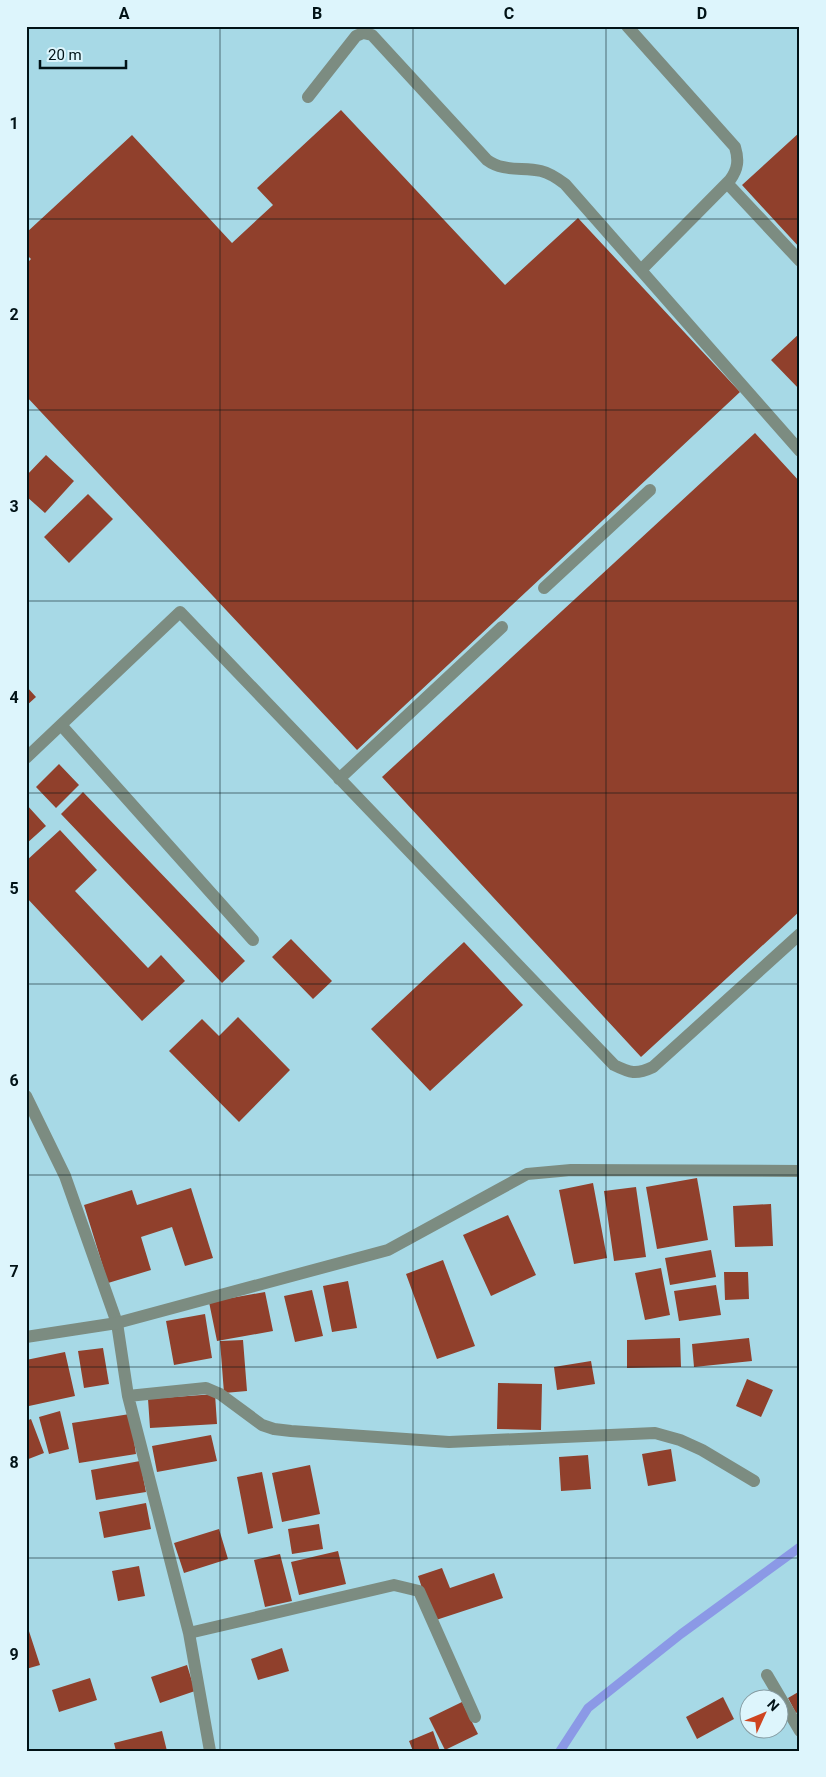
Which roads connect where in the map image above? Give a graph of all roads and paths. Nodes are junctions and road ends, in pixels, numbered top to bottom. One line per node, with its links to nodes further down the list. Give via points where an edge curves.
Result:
1 (626, 26): 3 (street, via 736,147 736,171)
2 (308, 97): 5 (street, via 356,36 363,33 372,35 487,160 502,168 553,175 565,184)
3 (727, 183): 4 (street); 5 (street)
4 (800, 261)
5 (641, 270): 6 (street)
6 (800, 451)
7 (650, 490): 8 (street)
8 (544, 588)
9 (502, 627): 12 (street)
10 (61, 725): 11 (street); 12 (street, via 180,612); 14 (street)
11 (26, 758)
12 (339, 779): 13 (street, via 614,1065 627,1071 642,1073 653,1067)
13 (800, 934)
14 (253, 940)
15 (26, 1096): 17 (street, via 65,1176)
16 (799, 1171): 17 (street, via 571,1170 526,1174 388,1250)
17 (117, 1323): 18 (street); 19 (street)
18 (26, 1338)
19 (128, 1396): 20 (street, via 206,1388 220,1394 262,1425 274,1429 449,1442 655,1432 702,1450); 21 (street)
20 (754, 1481)
21 (189, 1633): 23 (street, via 394,1585 420,1591); 25 (street)
22 (767, 1675): 24 (street)
23 (475, 1717)
24 (800, 1731)
25 (210, 1751)

